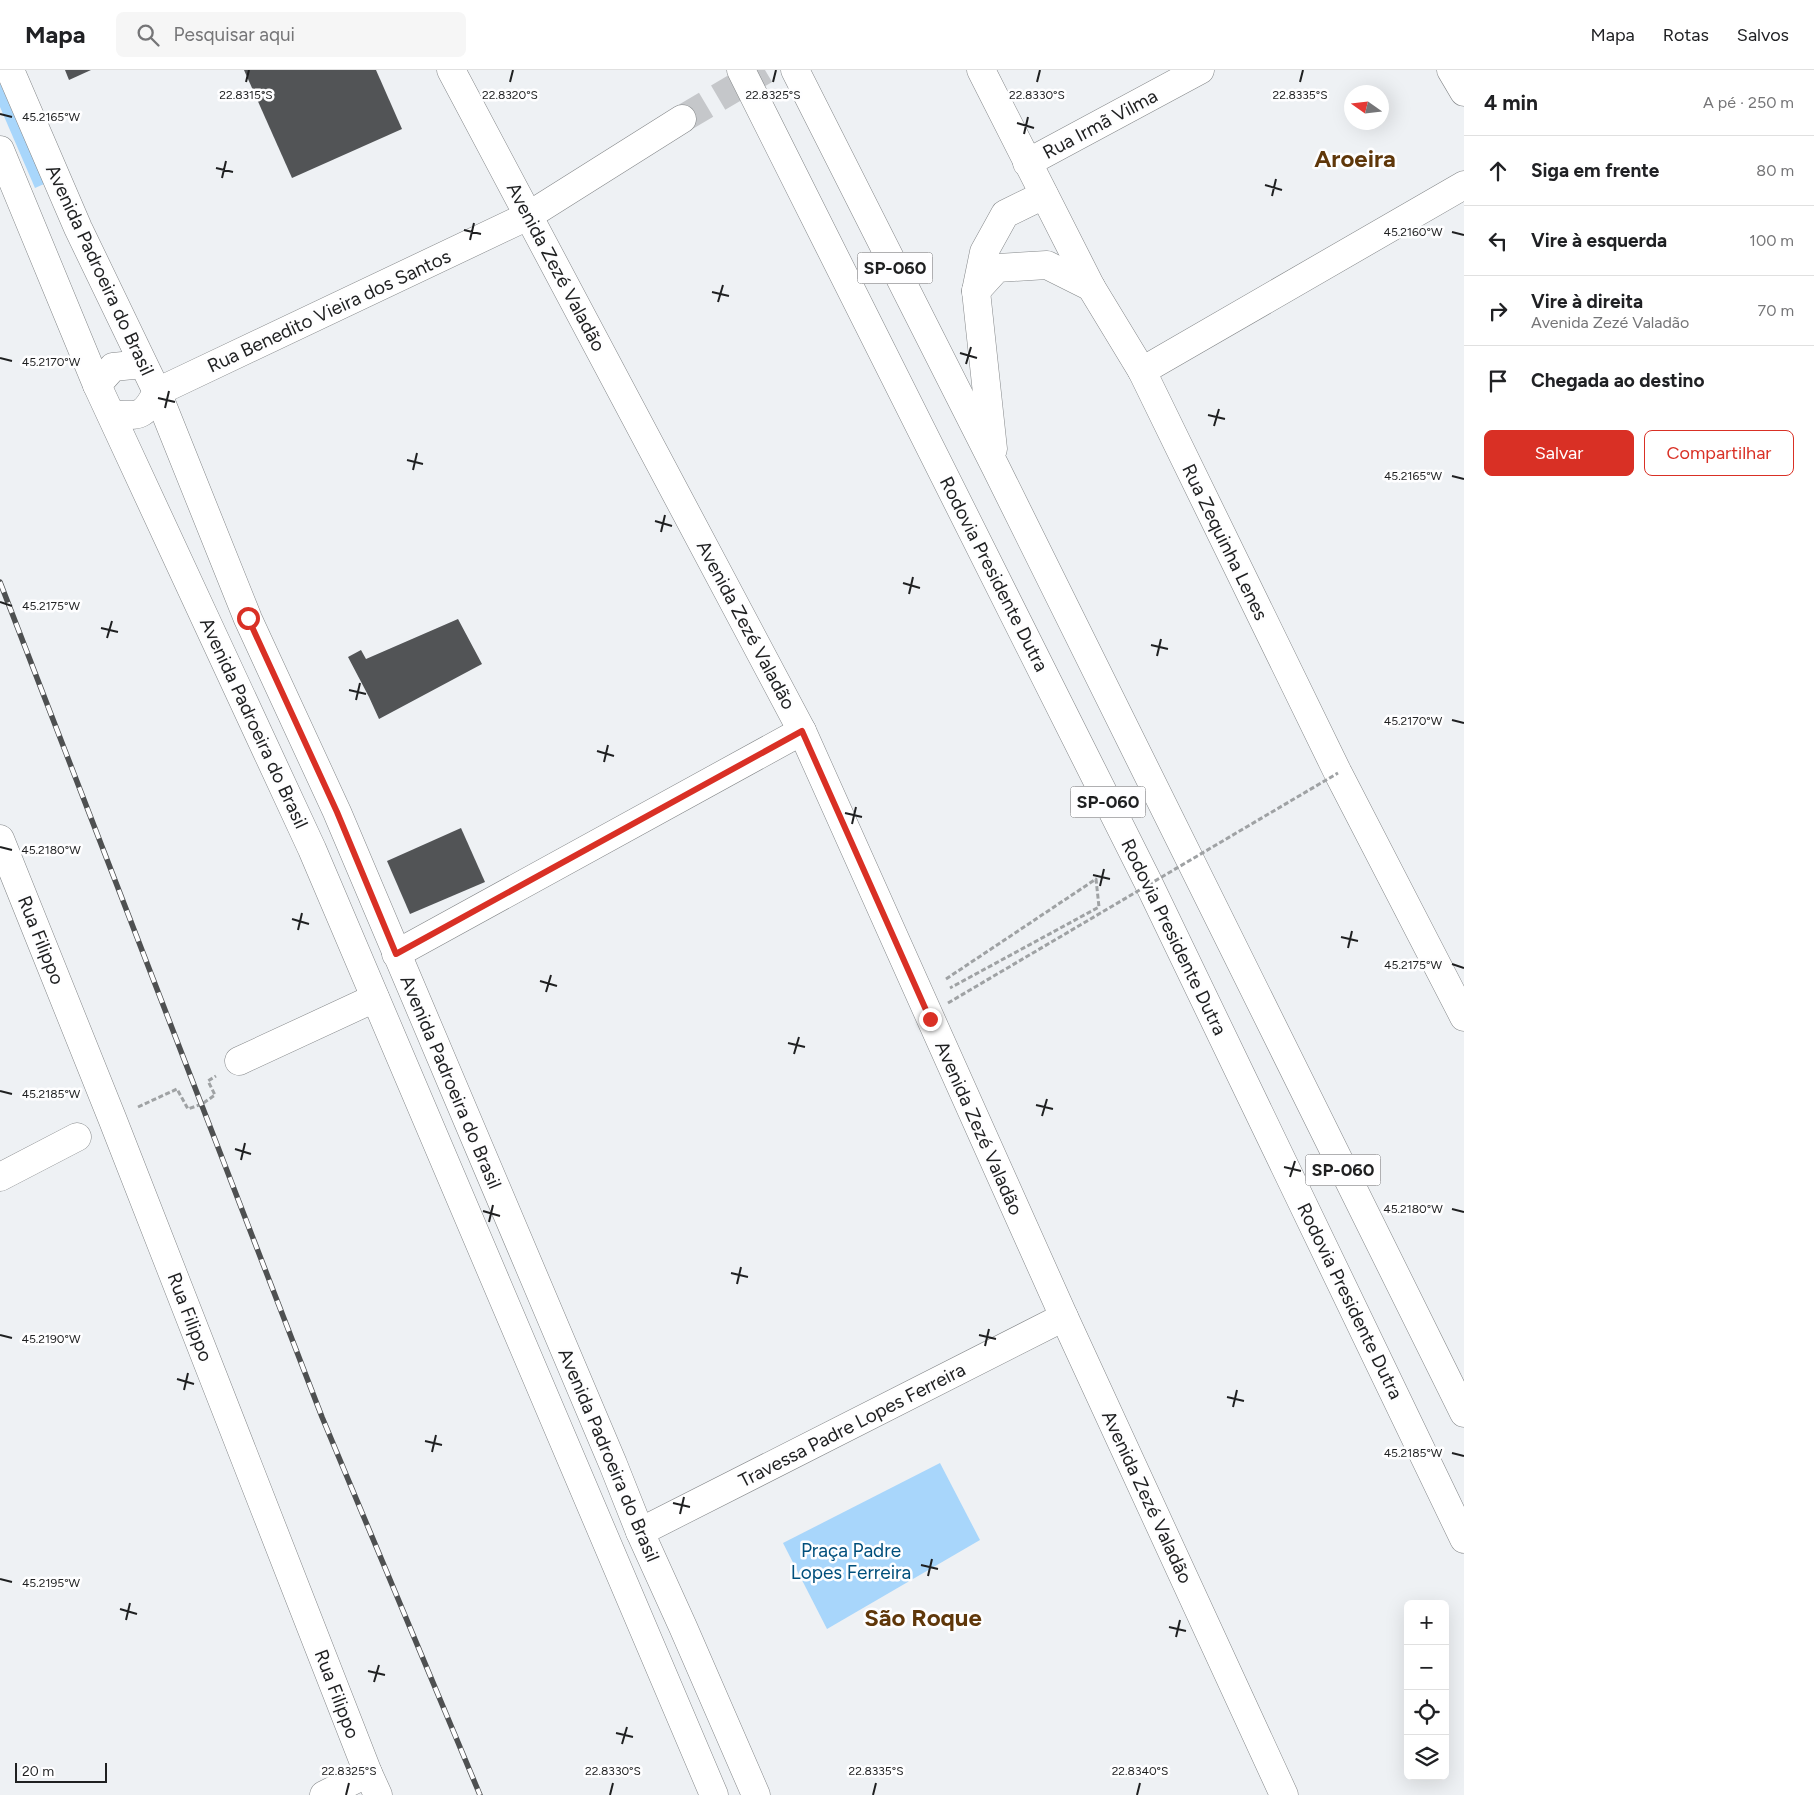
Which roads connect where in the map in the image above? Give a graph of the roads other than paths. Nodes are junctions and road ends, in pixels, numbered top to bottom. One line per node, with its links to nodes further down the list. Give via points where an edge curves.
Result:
1 (10, 70): 17 (main road, Avenida Padroeira do Brasil, via 78,228)
2 (451, 70): 14 (main road, Avenida Zezé Valadão)
3 (741, 70): 34 (main road, Rodovia Presidente Dutra / SP-060, via 1148,882)
4 (795, 70): 22 (main road, SP-060)
5 (981, 70): 11 (main road, Rua Zequinha Lenes)
6 (1200, 70): 11 (main road, Rua Irmã Vilma)
7 (1451, 70): 8 (main road)
8 (1464, 92)
9 (682, 119): 14 (main road, Rua Benedito Vieira dos Santos)
10 (0, 150): 19 (main road, Avenida Padroeira do Brasil)
11 (1028, 163): 13 (main road, Rua Zequinha Lenes)
12 (1464, 185): 18 (main road)
13 (1044, 195): 15 (main road, Rua Zequinha Lenes); 16 (main road, via 1005,214 984,252)
14 (528, 216): 20 (main road, Rua Benedito Vieira dos Santos); 23 (main road, Avenida Zezé Valadão)
15 (1091, 288): 16 (main road, via 1047,265 997,268); 18 (main road, Rua Zequinha Lenes)
16 (976, 291): 22 (main road)
17 (143, 364): 19 (main road, via 113,367); 20 (main road, Avenida Padroeira do Brasil)
18 (1142, 371): 27 (main road, Rua Zequinha Lenes, via 1338,772)
19 (97, 386): 21 (main road, Avenida Padroeira do Brasil)
20 (157, 392): 21 (main road, via 142,413 134,416); 25 (main road, Avenida Padroeira do Brasil, via 248,618 337,812)
21 (111, 414): 26 (main road, Avenida Padroeira do Brasil, via 308,840)
22 (995, 466): 32 (main road, SP-060)
23 (802, 731): 25 (main road); 31 (main road, Avenida Zezé Valadão, via 936,995)
24 (0, 839): 35 (main road, Rua Filippo)
25 (396, 954): 33 (main road, Avenida Padroeira do Brasil)
26 (376, 998): 28 (main road); 37 (main road, Avenida Padroeira do Brasil)
27 (1464, 1017)
28 (239, 1061)
29 (77, 1136): 30 (main road)
30 (0, 1177)
31 (1064, 1317): 33 (main road, Travessa Padre Lopes Ferreira); 39 (main road, Avenida Zezé Valadão)
32 (1464, 1413)
33 (640, 1532): 38 (main road, Avenida Padroeira do Brasil)
34 (1464, 1539)
35 (373, 1784): 36 (main road)
36 (324, 1795)
37 (714, 1795)
38 (756, 1795)
39 (1284, 1795)

